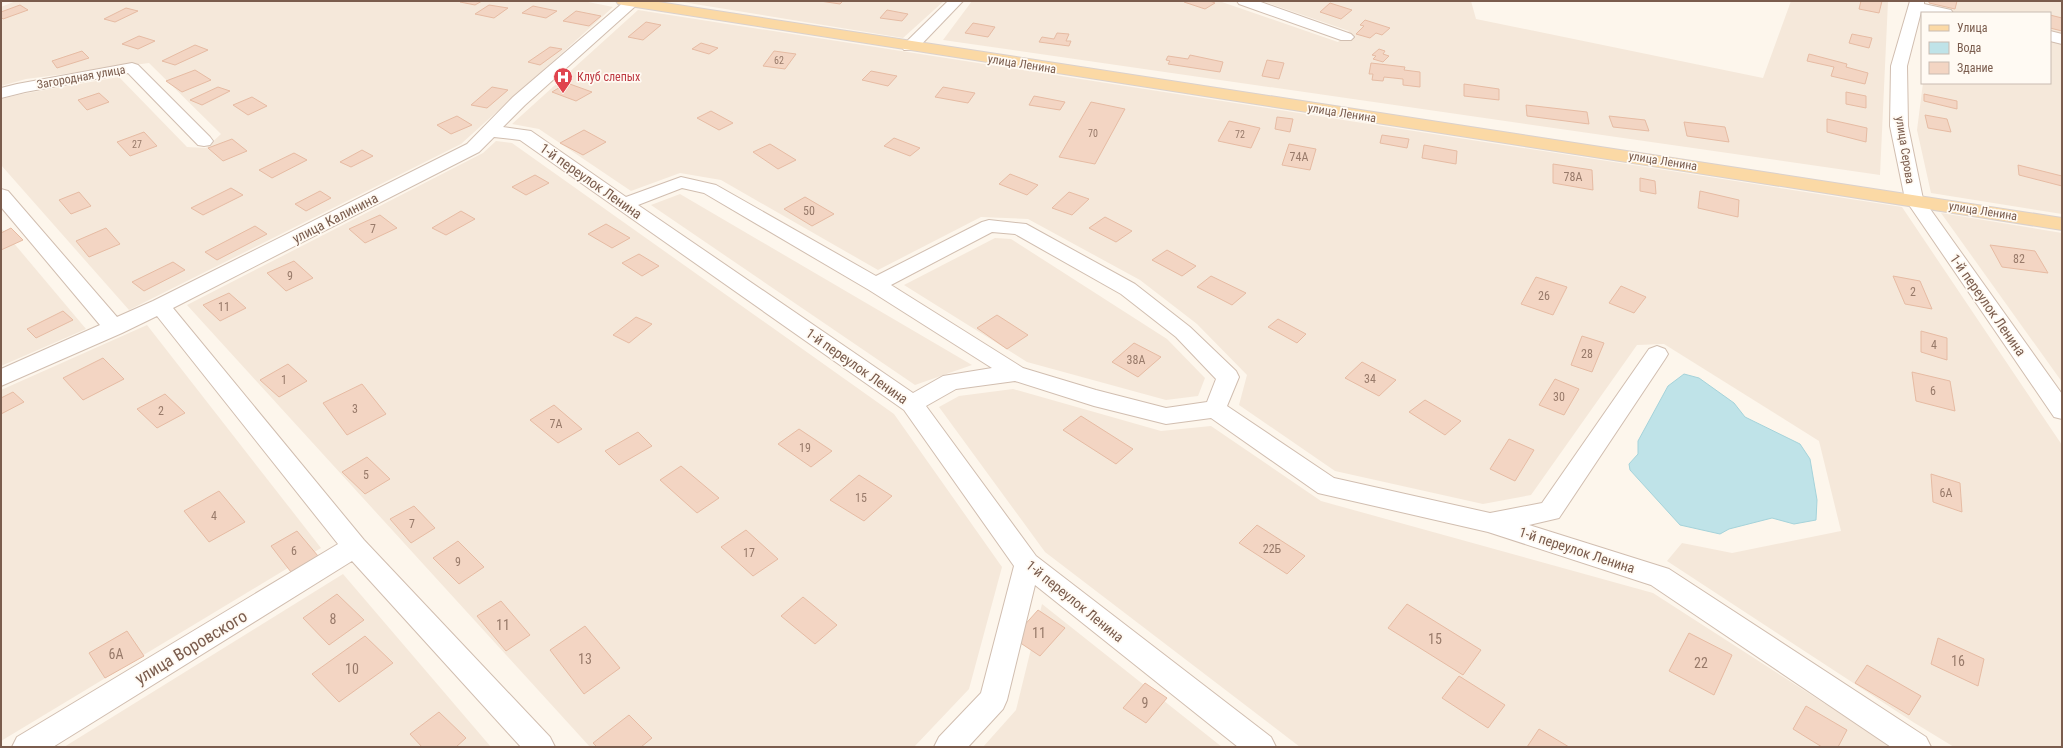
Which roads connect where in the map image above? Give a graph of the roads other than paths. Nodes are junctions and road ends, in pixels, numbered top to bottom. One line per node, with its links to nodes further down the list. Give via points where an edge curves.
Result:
1 (956, 1): 9 (street)
2 (1244, 1): 7 (street)
3 (628, 2): 9 (main road, улица Ленина); 11 (street, улица Калинина)
4 (1917, 4): 5 (street, улица Серова); 14 (street, улица Серова, via 1899,66 1899,126)
5 (1943, 12)
6 (2051, 36): 8 (street)
7 (1346, 37)
8 (2062, 39)
9 (910, 47): 14 (main road, улица Ленина)
10 (1, 93): 12 (street, Загородная улица, via 132,68)
11 (489, 130): 15 (street, 1-й переулок Ленина, via 525,135); 18 (street, улица Калинина, via 473,148)
12 (204, 141)
13 (1, 195): 19 (street)
14 (1914, 199): 16 (main road, улица Ленина); 25 (street, 1-й переулок Ленина)
15 (624, 204): 17 (street, via 681,182 710,189); 23 (street, 1-й переулок Ленина)
16 (2062, 224)
17 (876, 285): 21 (street); 24 (street, via 989,226 1019,228 1128,289 1183,332 1228,377)
18 (160, 306): 19 (street, улица Калинина); 27 (street)
19 (115, 328): 22 (street, улица Калинина)
20 (1657, 354): 26 (street, via 1550,511)
21 (1015, 374): 23 (street, via 951,382); 24 (street, via 1166,416)
22 (1, 378)
23 (912, 404): 28 (street, 1-й переулок Ленина)
24 (1215, 409): 26 (street, 1-й переулок Ленина, via 1327,486)
25 (2062, 411)
26 (1488, 522): 33 (street, 1-й переулок Ленина, via 1660,577)
27 (355, 547): 29 (street, улица Воровского); 30 (street)
28 (1027, 564): 31 (street, via 993,700); 32 (street, 1-й переулок Ленина)
29 (27, 747)
30 (540, 747)
31 (949, 747)
32 (1261, 747)
33 (1916, 747)

